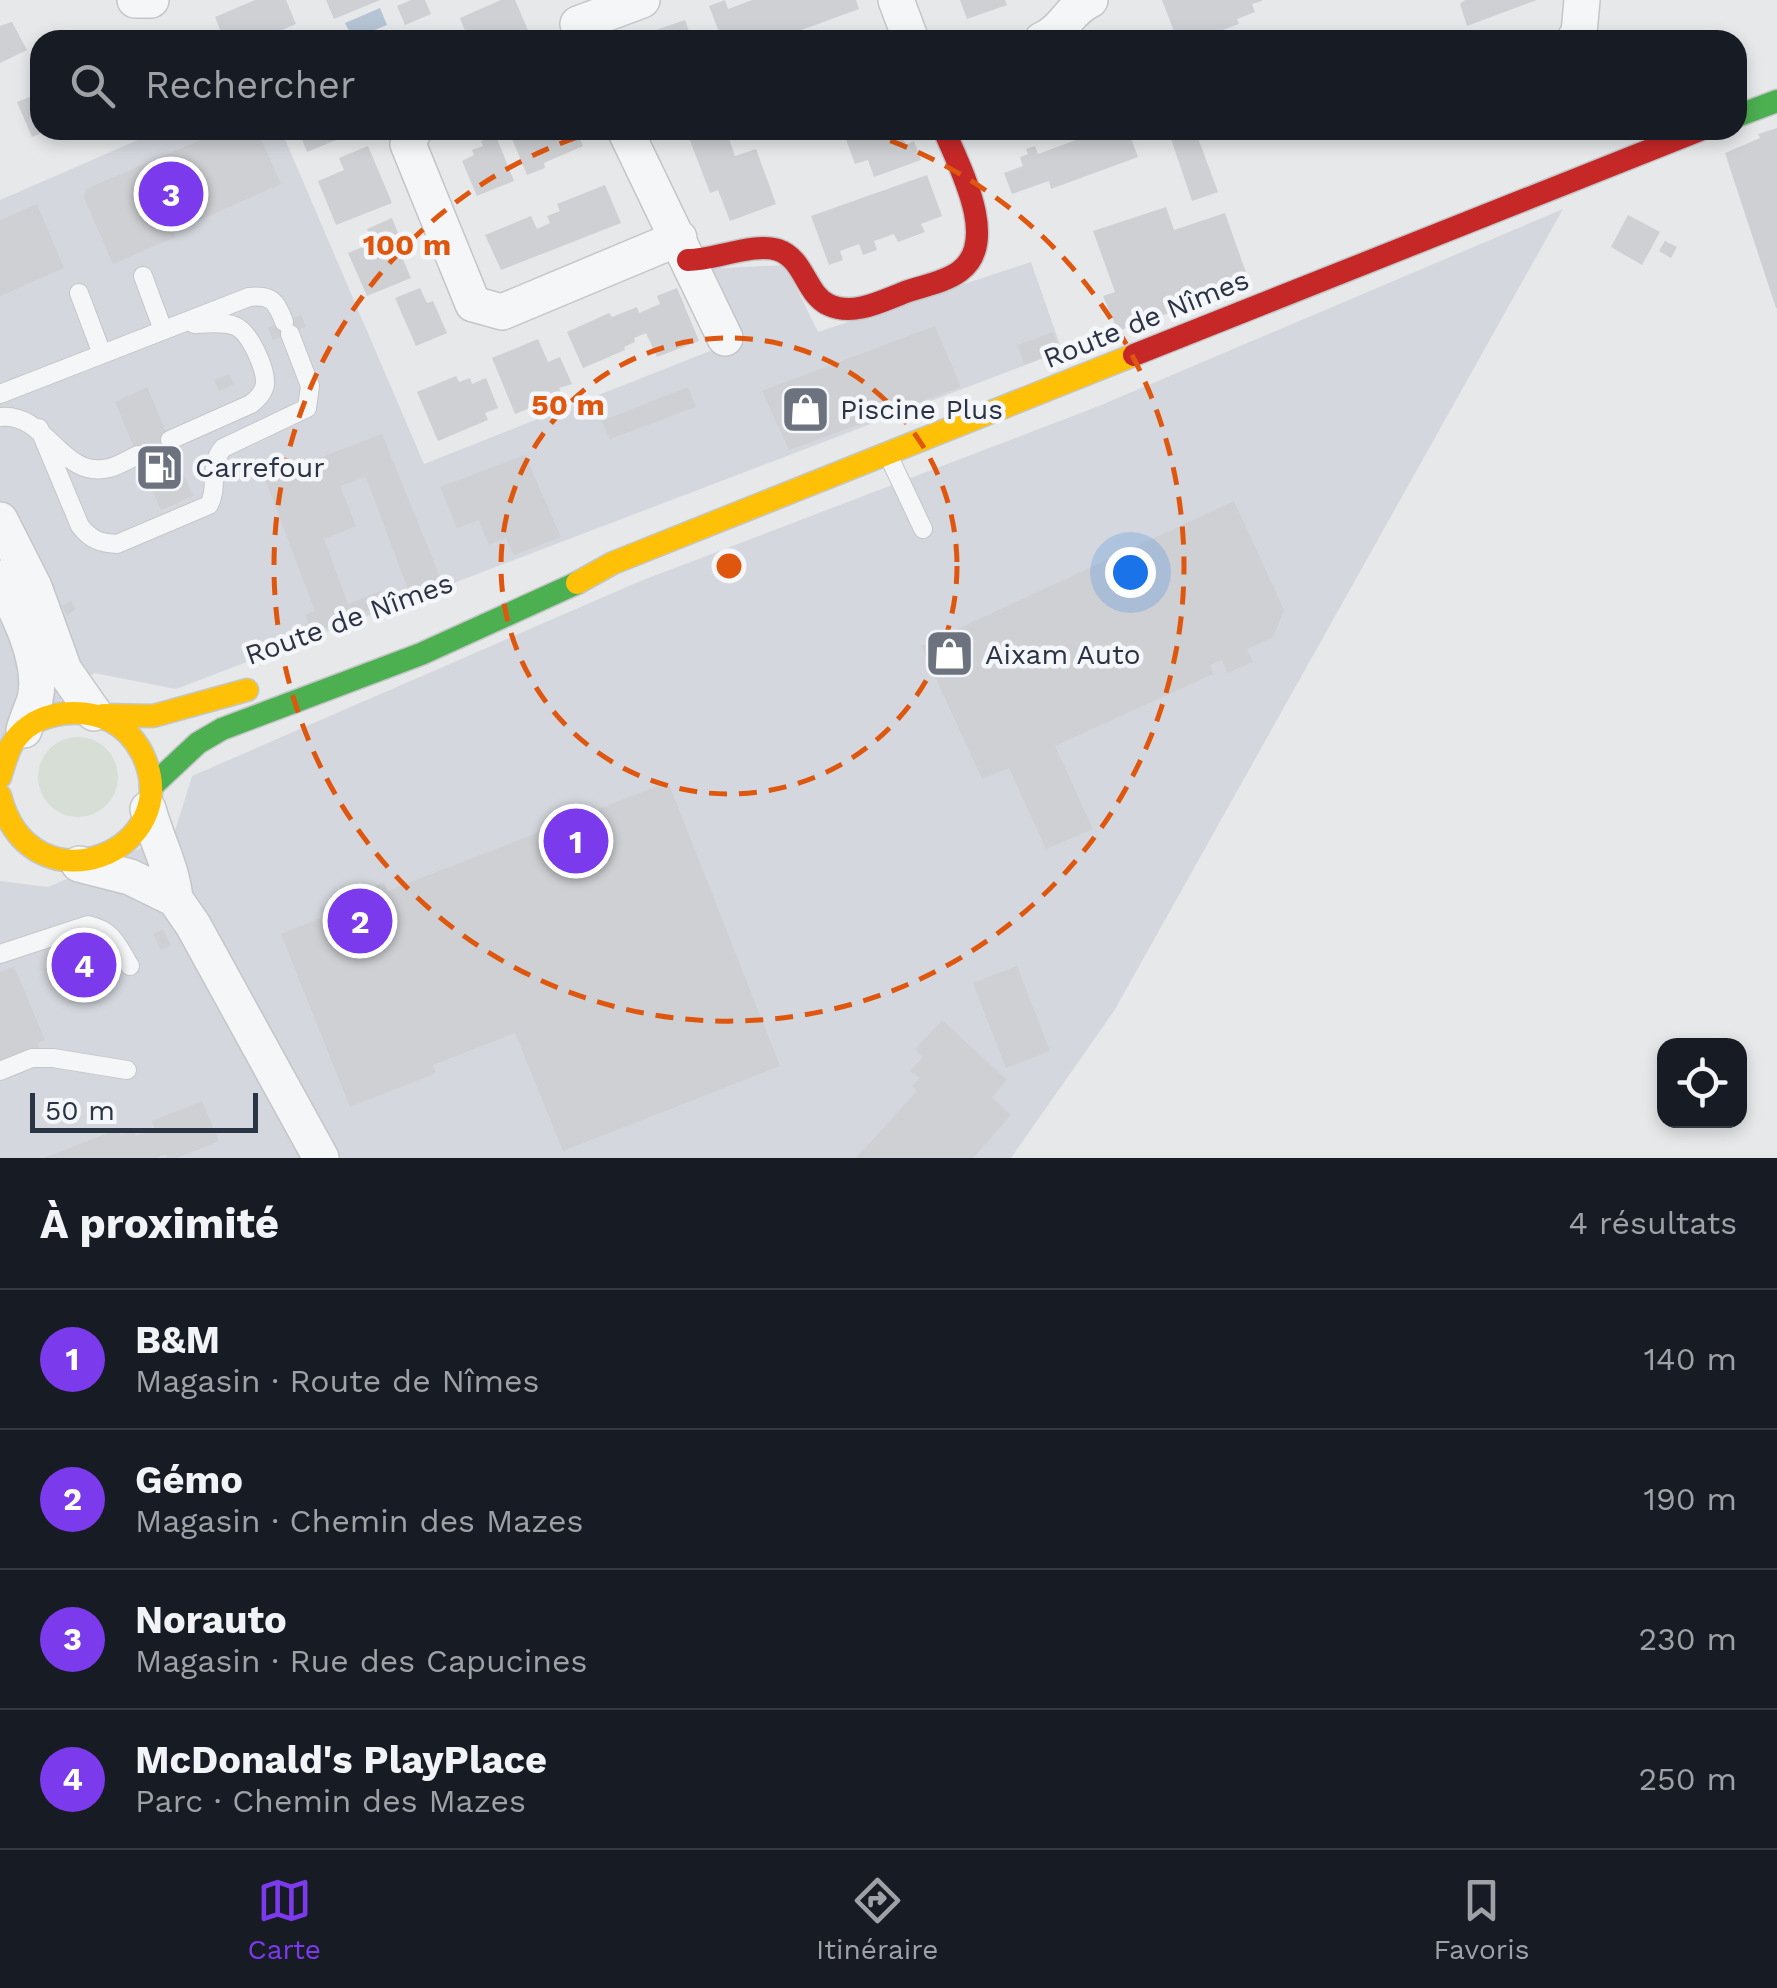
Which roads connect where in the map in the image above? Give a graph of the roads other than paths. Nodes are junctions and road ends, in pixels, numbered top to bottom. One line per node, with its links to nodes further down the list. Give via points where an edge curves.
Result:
1 (135, 0): 2 (street)
2 (151, 0)
3 (642, 0): 7 (street)
4 (896, 0): 8 (street)
5 (1090, 0): 9 (street)
6 (1582, 0): 10 (street)
7 (577, 21)
8 (907, 30)
9 (1061, 30)
10 (1578, 30)
11 (1777, 101): 12 (main road)
12 (1747, 112)
13 (410, 140): 17 (street, via 473,304 502,312)
14 (630, 140): 17 (street)
15 (948, 140): 17 (main road, via 980,239 962,270 847,309 813,291 792,257 779,250 718,258)
16 (1675, 140): 27 (main road, Route de Nîmes)
17 (683, 249): 21 (street)
18 (143, 276): 20 (lane)
19 (79, 293): 22 (lane)
20 (168, 328): 22 (lane); 25 (lane, via 261,296 277,304 310,386 307,408 217,454 209,505 116,544 100,542 80,526); 26 (lane, via 236,326 246,333 265,385 251,404)
21 (726, 338)
22 (102, 354): 23 (lane)
23 (0, 394)
24 (0, 417): 25 (lane, via 20,417)
25 (39, 428): 28 (lane, via 84,468 108,469)
26 (170, 440)
27 (888, 454): 30 (lane); 31 (main road, Route de Nîmes)
28 (138, 455)
29 (0, 520): 35 (street, via 64,670)
30 (922, 530)
31 (613, 563): 33 (main road, Route de Nîmes); 39 (main road, Route de Nîmes, via 391,666 222,729 169,767)
32 (0, 578): 36 (street, via 36,681)
33 (471, 606)
34 (265, 683): 35 (main road, Route de Nîmes, via 153,716)
35 (99, 714): 36 (main road, Route de Nîmes, via 62,712); 39 (main road, via 138,744 148,764)
36 (24, 730): 37 (main road)
37 (1, 769)
38 (0, 796): 40 (main road, via 11,829)
39 (150, 798): 42 (main road, Route de Nîmes, via 137,831 120,848); 43 (street, via 155,839)
40 (26, 846): 41 (main road); 42 (main road)
41 (0, 848)
42 (73, 862): 43 (street)
43 (175, 898): 48 (street)
44 (0, 954): 45 (lane, via 88,925 111,934)
45 (130, 966)
46 (0, 1070): 47 (lane, via 32,1058)
47 (127, 1070)
48 (321, 1158)

